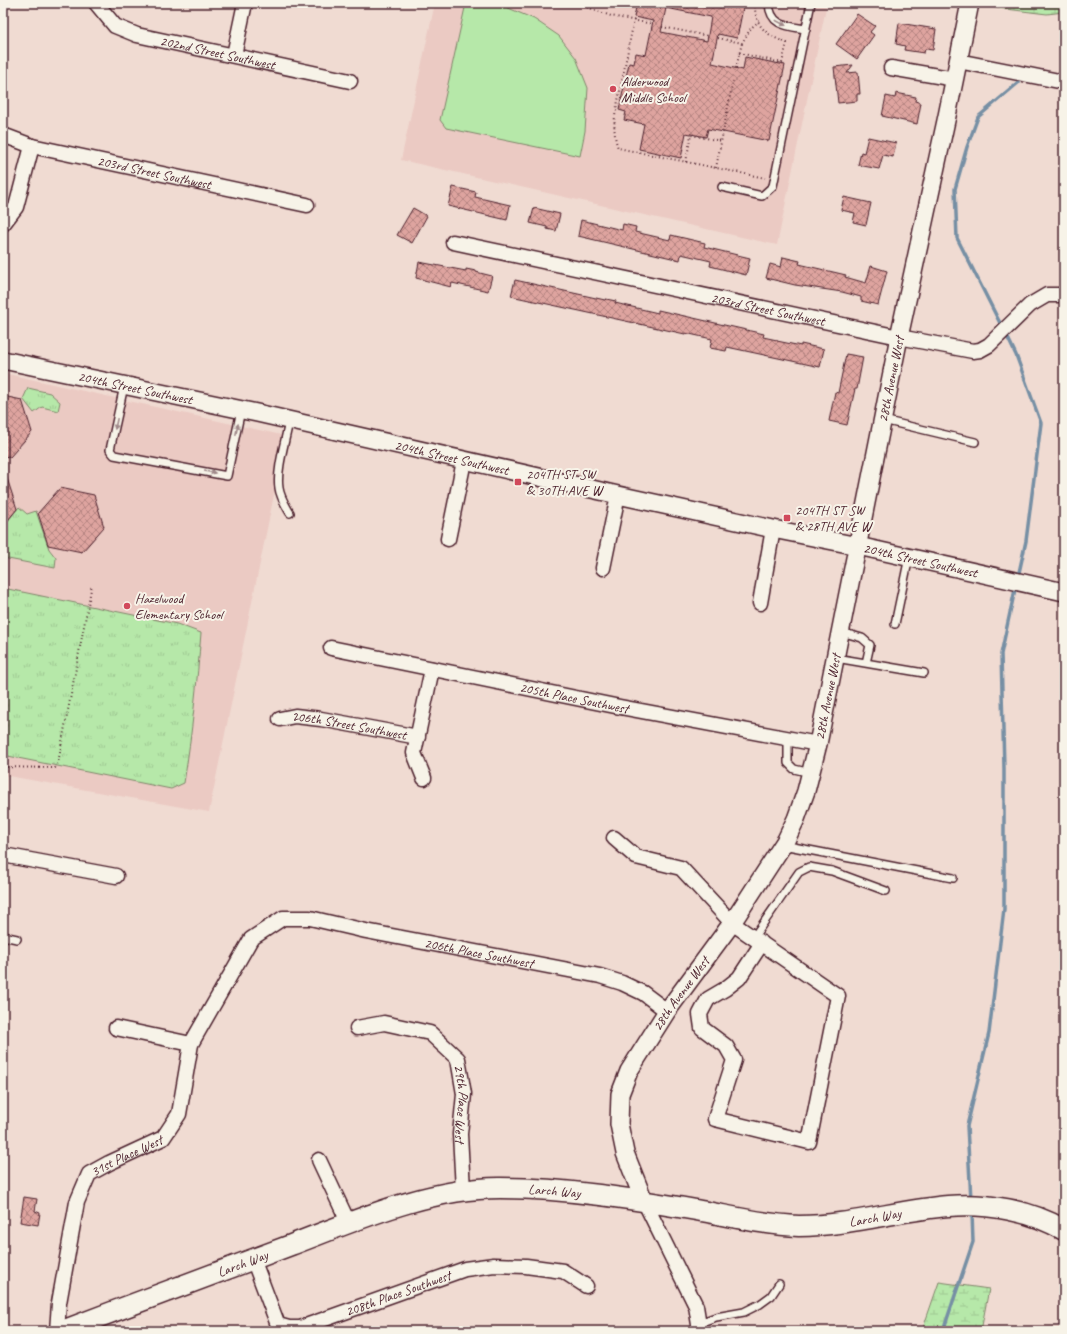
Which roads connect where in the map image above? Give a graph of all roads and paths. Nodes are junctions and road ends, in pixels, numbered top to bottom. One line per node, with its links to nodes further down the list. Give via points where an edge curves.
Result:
1 (96, 3): 17 (street, 202nd Street Southwest, via 115,26 137,35)
2 (245, 3): 17 (street)
3 (576, 3): 8 (path, via 611,16)
4 (755, 3): 9 (path)
5 (770, 3): 12 (lane, one-way to 12, via 770,12 780,24)
6 (811, 3): 12 (lane)
7 (970, 3): 18 (street, 28th Avenue West)
8 (634, 20): 10 (path); 28 (path, via 615,116 615,140 618,148)
9 (758, 22): 15 (path); 16 (path, via 767,33 787,43 782,63)
10 (652, 24)
11 (662, 27): 13 (path)
12 (806, 28): 30 (lane)
13 (708, 36)
14 (718, 38): 15 (path)
15 (742, 43): 16 (path)
16 (739, 52): 19 (path)
17 (234, 55): 22 (street, 202nd Street Southwest)
18 (958, 61): 21 (street, 28th Avenue West); 24 (street)
19 (736, 68)
20 (891, 68): 21 (street)
21 (955, 79): 36 (street, 28th Avenue West)
22 (350, 81)
23 (733, 81): 26 (path)
24 (1064, 82)
25 (3, 135): 27 (street, 203rd Street Southwest)
26 (721, 141): 28 (path, via 692,135); 29 (path)
27 (32, 146): 32 (street, 203rd Street Southwest); 33 (street, via 16,207)
28 (686, 162): 29 (path)
29 (716, 168): 30 (path)
30 (774, 180): 31 (lane, via 773,186 762,196)
31 (722, 187)
32 (307, 206)
33 (3, 224)
34 (453, 242): 36 (street, 203rd Street Southwest)
35 (1064, 295): 36 (street, 203rd Street Southwest, via 1048,295 1030,305 989,345 980,350 973,351)
36 (899, 337): 41 (street, 28th Avenue West)
37 (3, 360): 38 (street, 204th Street Southwest)
38 (124, 385): 39 (street, 204th Street Southwest); 39 (lane, one-way to 39, via 110,450 114,455 227,476)
39 (241, 410): 40 (street, 204th Street Southwest)
40 (289, 420): 43 (street, 204th Street Southwest); 45 (lane, via 280,466 279,488)
41 (883, 420): 42 (lane); 48 (street, 28th Avenue West)
42 (975, 442)
43 (464, 461): 44 (street, 204th Street Southwest); 47 (street)
44 (618, 495): 46 (street, 204th Street Southwest); 50 (street)
45 (290, 513)
46 (773, 529): 48 (street, 204th Street Southwest); 53 (street)
47 (448, 539)
48 (858, 546): 49 (street, 204th Street Southwest); 55 (street, 28th Avenue West)
49 (910, 557): 52 (street, 204th Street Southwest); 54 (lane)
50 (603, 568)
51 (92, 584): 65 (path, via 58,763 55,768)
52 (1064, 592)
53 (760, 603)
54 (895, 624)
55 (841, 632): 57 (street, 28th Avenue West); 58 (lane, via 862,638 870,644)
56 (332, 648): 59 (street, 205th Place Southwest)
57 (836, 658): 58 (lane); 64 (street, 28th Avenue West)
58 (866, 663): 60 (lane)
59 (432, 669): 62 (street); 63 (street, 205th Place Southwest)
60 (924, 673)
61 (280, 719): 62 (street, 206th Street Southwest, via 295,716 321,719)
62 (418, 737): 67 (street, via 414,753)
63 (788, 738): 64 (street, 205th Place Southwest); 66 (lane, via 788,763 794,768)
64 (818, 744): 66 (street, 28th Avenue West)
65 (3, 767)
66 (811, 773): 69 (street, 28th Avenue West, via 796,819)
67 (424, 778)
68 (614, 838): 75 (street, via 636,857 681,868)
69 (783, 845): 72 (lane); 75 (street, 28th Avenue West)
70 (3, 855): 71 (street)
71 (116, 876)
72 (953, 878)
73 (886, 891): 78 (lane, via 832,871 809,867 800,872)
74 (283, 918): 79 (street, 206th Place Southwest, via 310,918 600,976 643,993); 82 (street, 31st Place West, via 251,939)
75 (732, 923): 78 (street); 79 (street, 28th Avenue West)
76 (3, 936): 77 (lane)
77 (17, 939)
78 (757, 940): 78 (street, via 838,996 809,1142 715,1119 734,1060 726,1046 702,1028 700,1014 708,999 739,978)
79 (667, 1011): 85 (street, 28th Avenue West, via 629,1071 620,1094 619,1124 625,1153)
80 (116, 1028): 82 (street)
81 (357, 1028): 84 (street, 29th Place West, via 384,1022 430,1033 458,1059 464,1094 460,1134)
82 (191, 1044): 92 (street, 31st Place West, via 179,1114 163,1138 109,1162 89,1174 77,1202 59,1302)
83 (319, 1160): 86 (street)
84 (463, 1190): 85 (main road, Larch Way, via 549,1190); 86 (main road, Larch Way, via 414,1201)
85 (644, 1201): 87 (main road, Larch Way, via 799,1226 838,1223 949,1206 985,1206 1024,1213); 91 (street, 28th Avenue West, via 696,1306)
86 (349, 1224): 88 (main road, Larch Way)
87 (1064, 1230)
88 (253, 1259): 90 (street, 208th Place Southwest, via 278,1325 289,1328 300,1328 465,1269 526,1266 556,1270 563,1271); 93 (main road, Larch Way)
89 (779, 1284): 91 (lane, via 771,1296 760,1304 744,1312 716,1317)
90 (586, 1286)
91 (699, 1327)
92 (57, 1331)
93 (62, 1331)

